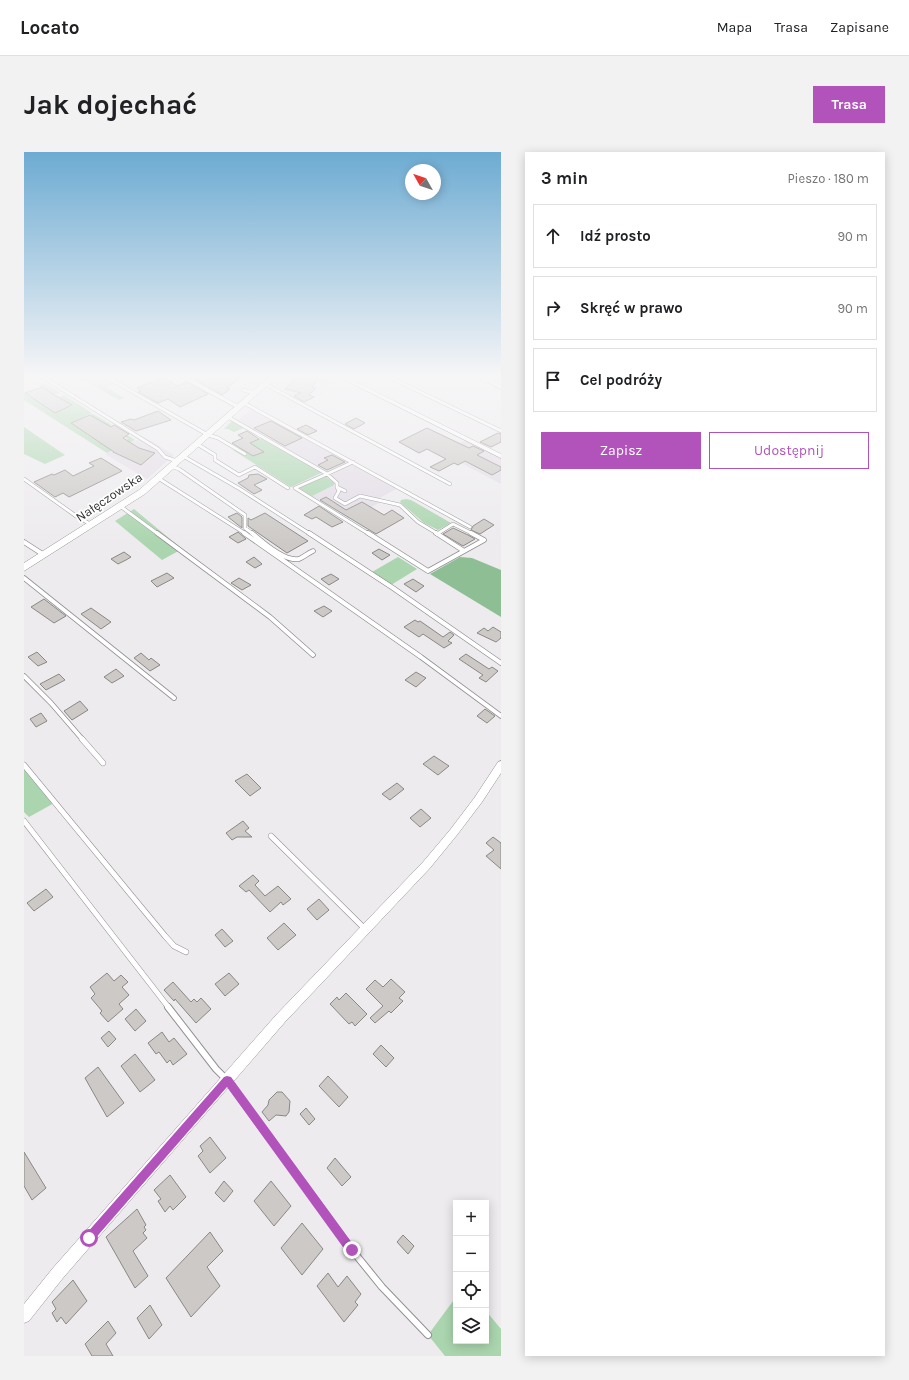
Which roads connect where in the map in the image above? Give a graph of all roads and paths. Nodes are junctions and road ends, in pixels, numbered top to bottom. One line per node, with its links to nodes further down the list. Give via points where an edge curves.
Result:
1 (131, 432): 12 (lane, via 158,449 167,458)
2 (203, 432): 8 (lane)
3 (211, 432): 8 (main road, Nałęczowska)
4 (257, 432): 15 (lane)
5 (294, 432): 13 (lane)
6 (354, 432): 18 (lane)
7 (453, 432): 11 (street)
8 (208, 435): 9 (main road, Nałęczowska); 10 (lane)
9 (197, 444): 12 (main road, Nałęczowska); 19 (lane, via 215,455 215,460 239,475 255,467)
10 (245, 454)
11 (501, 456)
12 (177, 461): 16 (main road, Nałęczowska); 27 (lane, via 179,469 245,515 245,528 283,555 297,560); 33 (lane, via 240,489 393,588)
13 (352, 462): 14 (lane); 15 (lane); 24 (lane)
14 (362, 470)
15 (327, 474): 20 (lane, via 337,483); 28 (lane, via 295,488 428,571)
16 (158, 478): 22 (main road, Nałęczowska); 36 (lane, via 256,541)
17 (24, 479): 23 (lane)
18 (450, 484)
19 (288, 488)
20 (337, 488): 21 (lane); 25 (lane, via 339,491 335,498 345,504 360,496 400,504 418,522)
21 (345, 491)
22 (120, 506): 23 (main road, Nałęczowska); 32 (lane, via 270,617)
23 (92, 525): 29 (main road, Nałęczowska)
24 (470, 527)
25 (437, 534): 28 (lane); 28 (lane, via 453,524 484,540)
26 (24, 542): 29 (lane)
27 (313, 550)
28 (464, 551)
29 (44, 555): 30 (main road, Nałęczowska)
30 (24, 568)
31 (24, 578): 35 (lane)
32 (313, 655)
33 (501, 663)
34 (24, 676): 37 (lane)
35 (174, 698)
36 (501, 716)
37 (103, 763)
38 (24, 765): 43 (lane, via 165,936 174,946)
39 (501, 765): 42 (street, via 488,788 437,852)
40 (24, 821): 44 (lane)
41 (271, 836): 42 (lane)
42 (365, 929): 44 (street)
43 (186, 952)
44 (227, 1080): 45 (street); 46 (lane, via 352,1250 382,1287)
45 (24, 1315)
46 (428, 1335)

